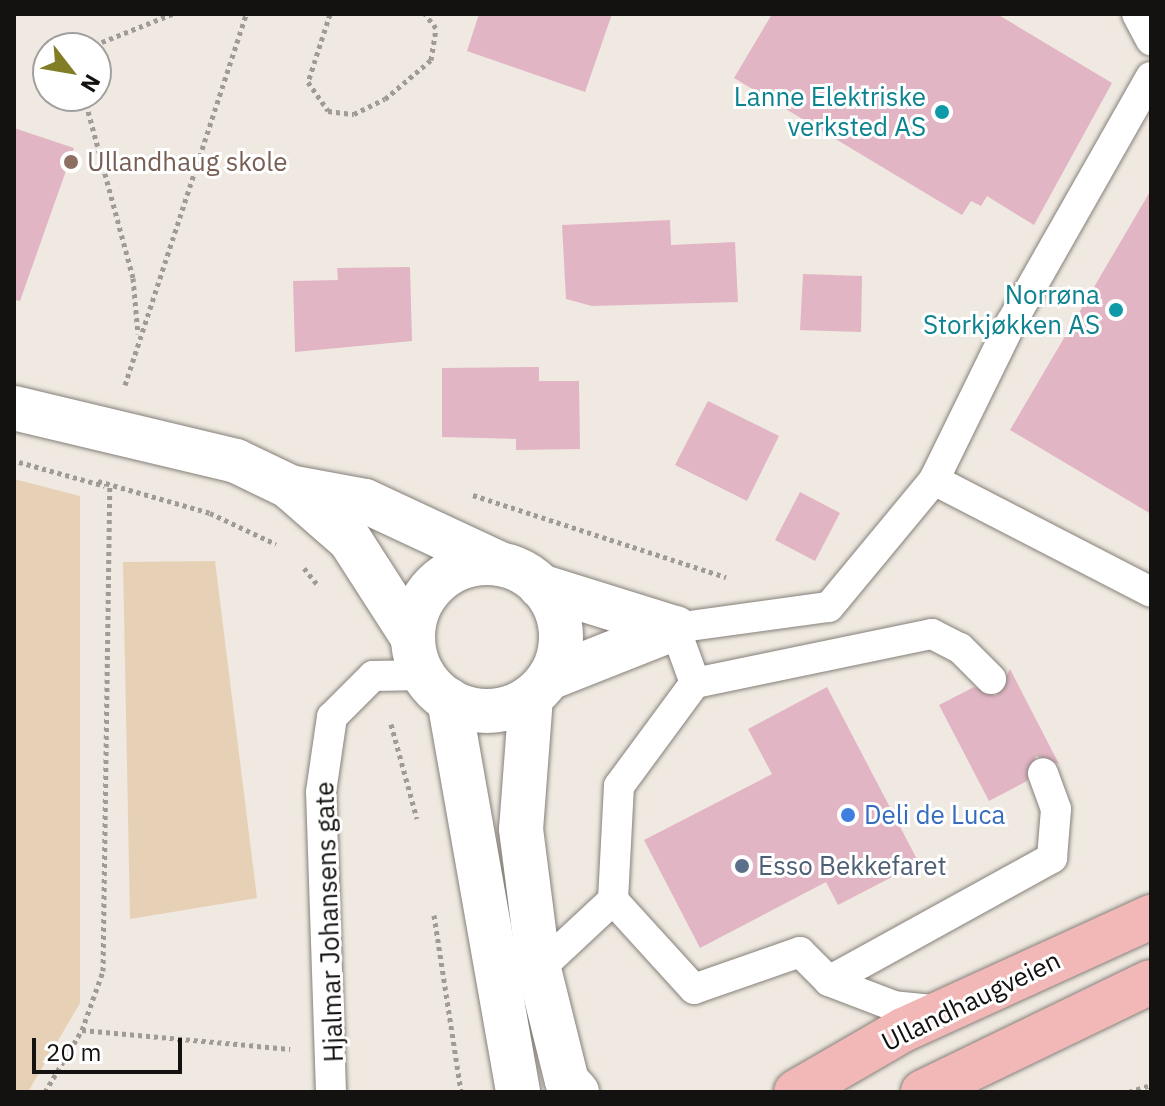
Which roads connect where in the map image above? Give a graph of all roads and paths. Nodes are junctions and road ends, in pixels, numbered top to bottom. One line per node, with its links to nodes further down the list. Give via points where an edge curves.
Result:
1 (172, 14): 6 (path)
2 (246, 14): 10 (path)
3 (330, 14): 4 (path, via 308,82 328,111 354,114 385,99 431,60 436,28)
4 (425, 14)
5 (1137, 14): 7 (lane)
6 (112, 38)
7 (1151, 40)
8 (1151, 77): 14 (lane, via 1011,323)
9 (88, 112): 10 (path, via 133,278)
10 (138, 335): 11 (path)
11 (125, 385)
12 (14, 408): 16 (street, via 209,454)
13 (14, 460): 15 (path, via 79,484)
14 (934, 480): 23 (lane); 25 (lane, via 829,607)
15 (110, 486): 18 (path, via 210,513); 40 (path, via 103,971)
16 (288, 486): 20 (street, via 365,501); 26 (street, via 350,540)
17 (467, 493): 21 (path)
18 (291, 551)
19 (300, 562): 24 (path)
20 (500, 564): 22 (street); 26 (street, via 458,569 425,597)
21 (739, 581)
22 (540, 586): 25 (street); 29 (street, via 561,630)
23 (1151, 592)
24 (327, 598)
25 (675, 628): 28 (lane); 29 (street)
26 (428, 671): 29 (street, via 490,711); 41 (lane, Hjalmar Johansens gate, via 373,676 332,717 321,792); 46 (street)
27 (991, 679): 28 (lane, via 960,648 932,634)
28 (695, 683): 34 (lane, via 619,786)
29 (540, 688): 36 (street, via 521,829)
30 (391, 724): 32 (path)
31 (1043, 773): 37 (lane, via 1056,809 1052,858)
32 (422, 836)
33 (431, 896): 45 (path)
34 (613, 900): 36 (lane); 37 (lane, via 694,989 800,952)
35 (1151, 917): 39 (main road, Ullandhaugveien)
36 (539, 969): 47 (street, via 567,1081)
37 (829, 981): 39 (lane, via 894,1006)
38 (1151, 982): 49 (main road)
39 (944, 1011): 48 (main road, Ullandhaugveien)
40 (82, 1030): 41 (path); 43 (path)
41 (335, 1053): 44 (lane, Hjalmar Johansens gate)
42 (1151, 1085): 50 (path)
43 (45, 1092)
44 (331, 1092)
45 (461, 1092)
46 (518, 1092)
47 (577, 1092)
48 (796, 1092)
49 (923, 1092)
50 (1129, 1092)

